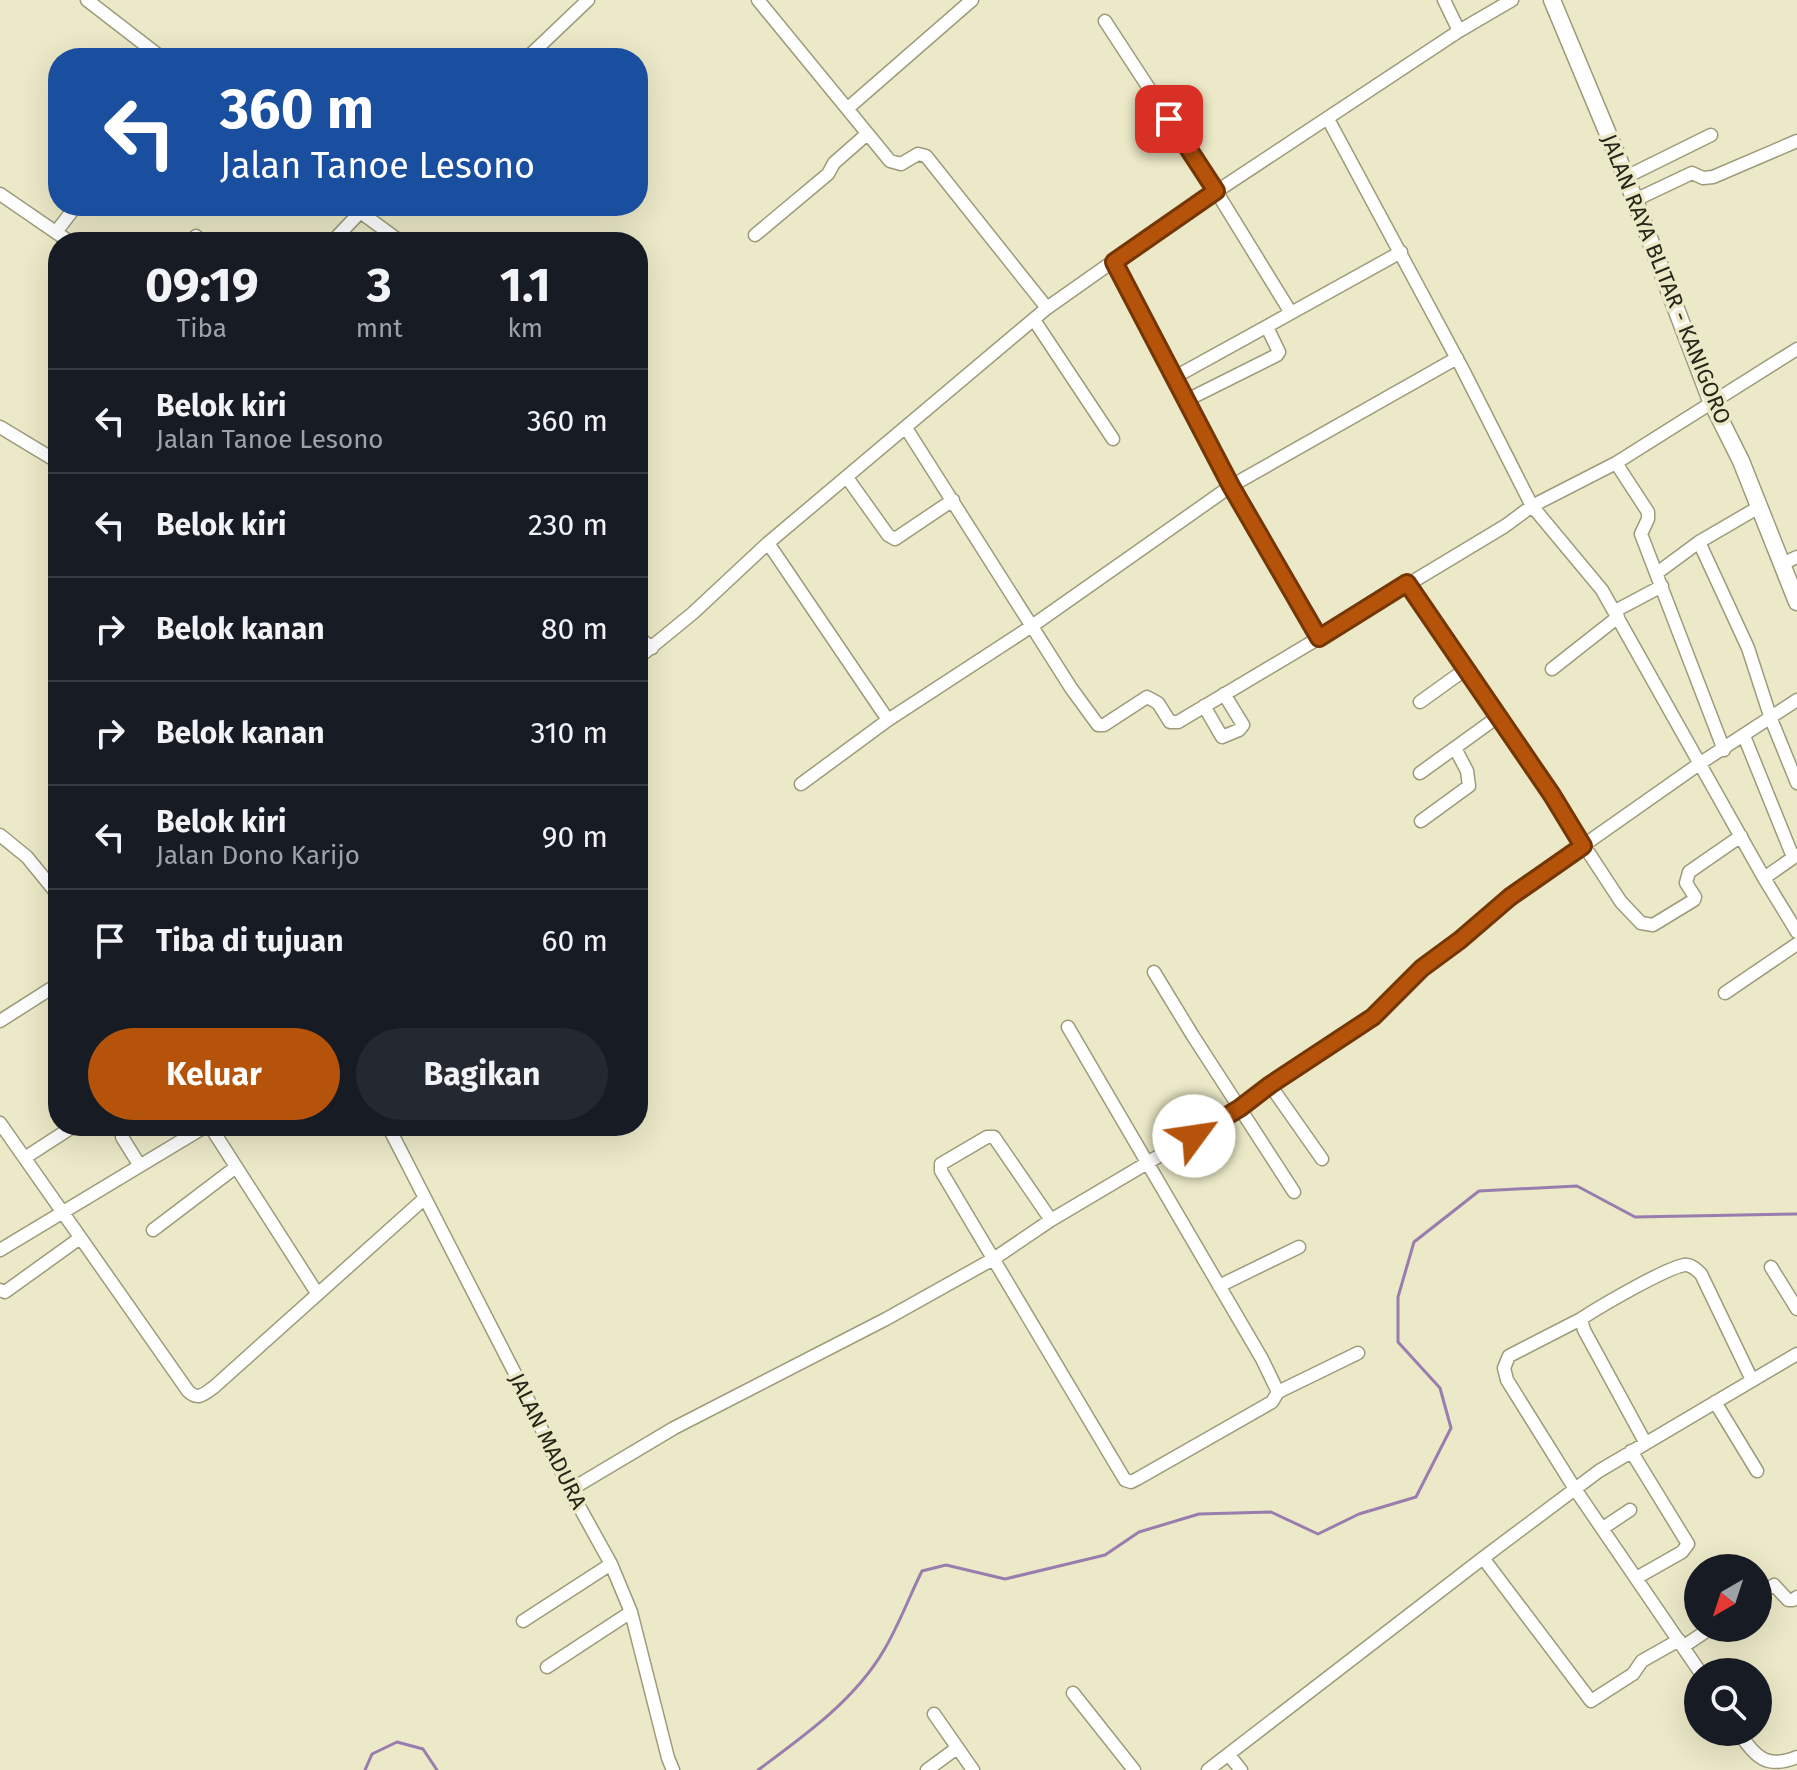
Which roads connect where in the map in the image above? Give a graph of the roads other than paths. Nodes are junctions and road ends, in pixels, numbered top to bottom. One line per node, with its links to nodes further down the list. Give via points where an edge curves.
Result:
1 (87, 0): 10 (street)
2 (588, 0): 11 (street)
3 (758, 0): 12 (street)
4 (972, 0): 12 (street)
5 (1444, 0): 9 (street)
6 (1512, 0): 9 (street)
7 (1552, 0): 17 (main road, JALAN RAYA BLITAR - KANIGORO)
8 (1105, 21): 18 (street)
9 (1459, 31): 13 (street)
10 (148, 48)
11 (538, 48)
12 (848, 108): 14 (street)
13 (1328, 119): 18 (street); 29 (street)
14 (867, 134): 28 (street); 31 (street, via 897,164 918,154 926,156)
15 (1711, 135): 17 (street)
16 (1797, 141): 20 (street, via 1713,177 1692,173)
17 (1626, 177): 20 (main road, JALAN RAYA BLITAR - KANIGORO)
18 (1216, 191): 30 (street); 32 (street)
19 (5, 197): 21 (street); 25 (street)
20 (1635, 200): 39 (main road, JALAN RAYA BLITAR - KANIGORO)
21 (0, 210)
22 (68, 216): 25 (street)
23 (353, 216): 26 (street)
24 (369, 216): 27 (street)
25 (56, 232)
26 (340, 232)
27 (389, 232)
28 (755, 235)
29 (1401, 252): 32 (street); 36 (street)
30 (1114, 262): 31 (street); 37 (street)
31 (1047, 308): 33 (street)
32 (1291, 313): 34 (street)
33 (1034, 320): 41 (street); 42 (street)
34 (1267, 327): 37 (street); 38 (street, via 1277,355)
35 (1797, 349): 39 (street)
36 (1457, 358): 46 (street); 48 (street)
37 (1175, 377): 38 (street)
38 (1187, 400): 46 (street)
39 (1711, 401): 44 (street); 49 (main road, JALAN RAYA BLITAR - KANIGORO)
40 (0, 427): 43 (street)
41 (906, 428): 45 (street); 47 (street)
42 (1113, 439)
43 (48, 456)
44 (1616, 463): 48 (street); 53 (street, via 1648,512 1641,534)
45 (848, 479): 47 (street, via 893,539); 51 (street)
46 (1231, 486): 58 (street); 59 (street)
47 (953, 500): 58 (street)
48 (1532, 506): 54 (street); 57 (street)
49 (1759, 507): 50 (street); 52 (main road, JALAN RAYA BLITAR - KANIGORO)
50 (1699, 542): 53 (street); 70 (street, via 1748,648)
51 (768, 543): 61 (street); 71 (street)
52 (1789, 560): 56 (main road, JALAN RAYA BLITAR - KANIGORO)
53 (1657, 573): 55 (street)
54 (1407, 583): 59 (street); 63 (street)
55 (1662, 586): 57 (street); 74 (street)
56 (1797, 602)
57 (1616, 614): 64 (street); 75 (street)
58 (1032, 626): 68 (street, via 1098,725 1147,697 1173,723); 71 (street)
59 (1319, 638): 65 (street)
60 (648, 645): 61 (street)
61 (652, 648): 62 (street)
62 (648, 651)
63 (1466, 669): 67 (street); 69 (street)
64 (1552, 669)
65 (1224, 694): 68 (street); 68 (street, via 1243,725 1239,730 1222,737)
66 (1797, 700): 70 (street)
67 (1420, 702)
68 (1204, 706)
69 (1499, 716): 73 (street); 82 (street)
70 (1771, 719): 72 (street); 77 (street)
71 (888, 720): 78 (street)
72 (1744, 736): 74 (street); 83 (street)
73 (1455, 748): 76 (street); 79 (street, via 1469,786)
74 (1724, 750): 75 (street)
75 (1699, 764): 81 (street); 82 (street)
76 (1420, 773)
77 (1797, 783)
78 (801, 784)
79 (1421, 821)
80 (0, 835): 85 (street)
81 (1741, 836): 82 (street, via 1689,872 1686,883 1694,900 1649,925 1621,902); 84 (street)
82 (1583, 846): 93 (street, via 1422,968 1373,1017)
83 (1795, 856): 84 (street)
84 (1764, 878): 86 (street)
85 (48, 883)
86 (1796, 927)
87 (1797, 944): 90 (street)
88 (1154, 972): 94 (street)
89 (48, 990): 91 (street)
90 (1725, 993)
91 (0, 1021)
92 (1068, 1027): 103 (street)
93 (1270, 1085): 94 (street); 102 (street)
94 (1240, 1108): 103 (street); 106 (street)
95 (0, 1123): 101 (street)
96 (59, 1136): 101 (street)
97 (191, 1136): 104 (street)
98 (215, 1136): 105 (street)
99 (393, 1136): 107 (street, JALAN MADURA)
100 (122, 1137): 104 (street)
101 (26, 1157): 108 (street)
102 (1322, 1159)
103 (1149, 1163): 109 (street); 116 (street)
104 (140, 1166): 108 (street)
105 (236, 1167): 110 (street); 118 (street)
106 (1294, 1192)
107 (425, 1198): 118 (street); 130 (street, JALAN MADURA)
108 (62, 1213): 111 (street); 113 (street)
109 (1051, 1220): 114 (street); 114 (street, via 992,1136 943,1163 941,1171)
110 (153, 1230)
111 (80, 1238): 117 (street, via 5,1292); 118 (street, via 196,1397 214,1387)
112 (1299, 1247): 116 (street)
113 (0, 1250)
114 (995, 1258): 124 (street, via 1125,1480 1137,1479 1262,1410); 130 (street, via 674,1428)
115 (1771, 1267): 119 (street)
116 (1219, 1286): 124 (street)
117 (0, 1290)
118 (317, 1293)
119 (1797, 1309)
120 (1581, 1319): 123 (street, via 1642,1284 1690,1266 1701,1274); 126 (street); 129 (street, via 1509,1356 1504,1368)
121 (1358, 1353): 124 (street)
122 (1797, 1354): 123 (street)
123 (1752, 1380): 125 (street)
124 (1278, 1392)
125 (1715, 1402): 126 (street); 128 (street)
126 (1645, 1442): 127 (street)
127 (1631, 1451): 129 (street); 135 (street, via 1688,1544)
128 (1757, 1471)
129 (1575, 1489): 132 (street); 133 (street)
130 (570, 1490): 134 (street, JALAN MADURA)
131 (1630, 1510): 132 (street)
132 (1603, 1528): 135 (street)
133 (1483, 1558): 141 (street, via 1590,1701 1633,1674 1642,1661); 148 (street)
134 (611, 1564): 138 (street, JALAN MADURA); 139 (street)
135 (1638, 1577): 141 (street)
136 (1772, 1586): 137 (street, via 1788,1600)
137 (1797, 1597)
138 (631, 1612): 143 (street); 150 (street, JALAN MADURA)
139 (523, 1621)
140 (1684, 1642): 141 (street)
141 (1681, 1643): 142 (street)
142 (1691, 1658)
143 (547, 1667)
144 (1073, 1693): 153 (street)
145 (934, 1714): 147 (street)
146 (1750, 1746): 149 (street, via 1767,1766 1777,1768)
147 (957, 1748): 151 (street); 152 (street)
148 (1229, 1755): 154 (street); 155 (street)
149 (1797, 1757)
150 (673, 1770)
151 (927, 1770)
152 (973, 1770)
153 (1134, 1770)
154 (1208, 1770)
155 (1241, 1770)

